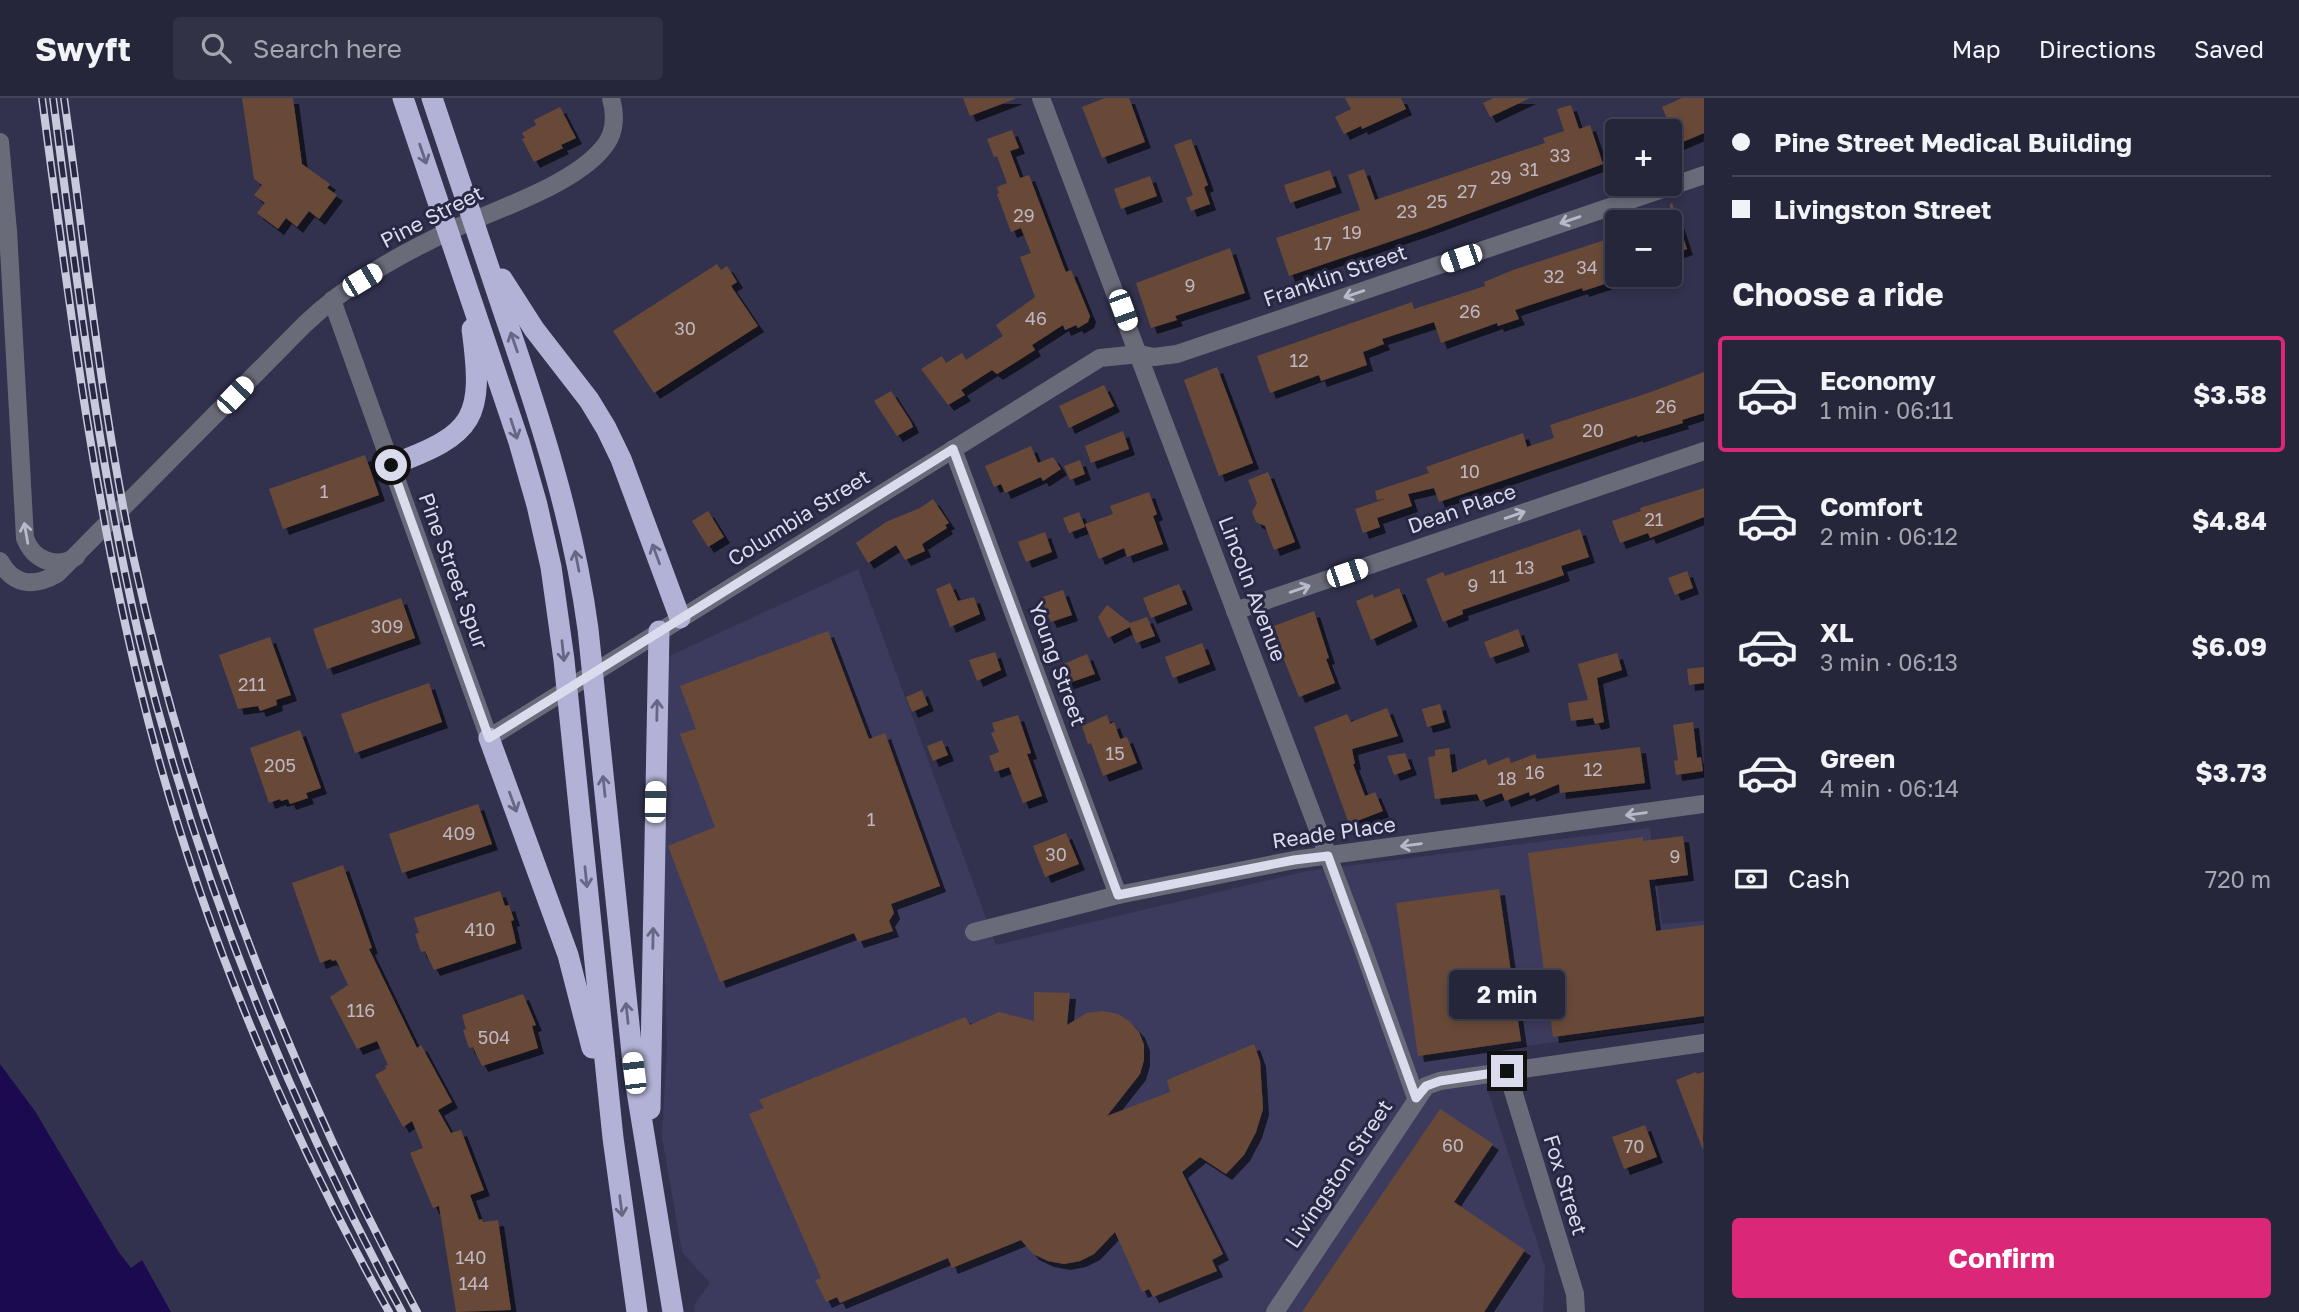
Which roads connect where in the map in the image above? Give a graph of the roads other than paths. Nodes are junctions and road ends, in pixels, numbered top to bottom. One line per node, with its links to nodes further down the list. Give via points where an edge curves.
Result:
1 (403, 98): 8 (highway, one-way to 8)
2 (432, 98): 7 (highway)
3 (611, 98): 9 (street, Pine Street, via 612,132 587,163 537,192 418,247)
4 (1041, 98): 10 (street, Lincoln Avenue)
5 (0, 142): 14 (street, one-way to 5, via 57,563 43,560 25,538)
6 (1704, 175): 10 (street, Franklin Street, one-way to 10, via 1177,354)
7 (481, 244): 17 (highway, one-way to 7, via 606,428 534,330); 28 (highway, one-way to 7, via 634,1073 579,566 556,471)
8 (459, 263): 13 (highway, via 476,371 473,411 441,444); 27 (highway, one-way to 27, via 528,474 556,598)
9 (332, 300): 13 (street, Pine Street Spur); 14 (street, Pine Street)
10 (1139, 354): 11 (street, Columbia Street, via 1100,358); 16 (street, Lincoln Avenue)
11 (953, 449): 17 (street, Columbia Street); 22 (street, Young Street)
12 (1704, 451): 16 (street, Dean Place, one-way to 12)
13 (391, 465): 19 (street, Pine Street Spur)
14 (76, 557): 15 (street, Pine Street, via 57,575 30,584 14,578)
15 (0, 561)
16 (1235, 611): 21 (street, Lincoln Avenue)
17 (680, 618): 18 (street, Columbia Street)
18 (659, 631): 19 (street, Columbia Street); 28 (highway, one-way to 18, via 650,1102)
19 (489, 738): 27 (highway, one-way to 27, via 571,964)
20 (1704, 804): 21 (street, Reade Place, one-way to 21)
21 (1328, 856): 22 (street, Reade Place); 26 (street, Lincoln Avenue)
22 (1118, 895): 23 (street, Reade Place)
23 (974, 932)
24 (1704, 1043): 25 (street, Livingston Street)
25 (1507, 1071): 26 (street, Livingston Street, via 1440,1081 1426,1086); 32 (street, Fox Street, via 1575,1294)
26 (1416, 1098): 31 (street, Livingston Street)
27 (613, 1138): 29 (highway, one-way to 29)
28 (653, 1202): 30 (highway)
29 (637, 1312)
30 (673, 1312)
31 (1275, 1312)
32 (1576, 1312)

